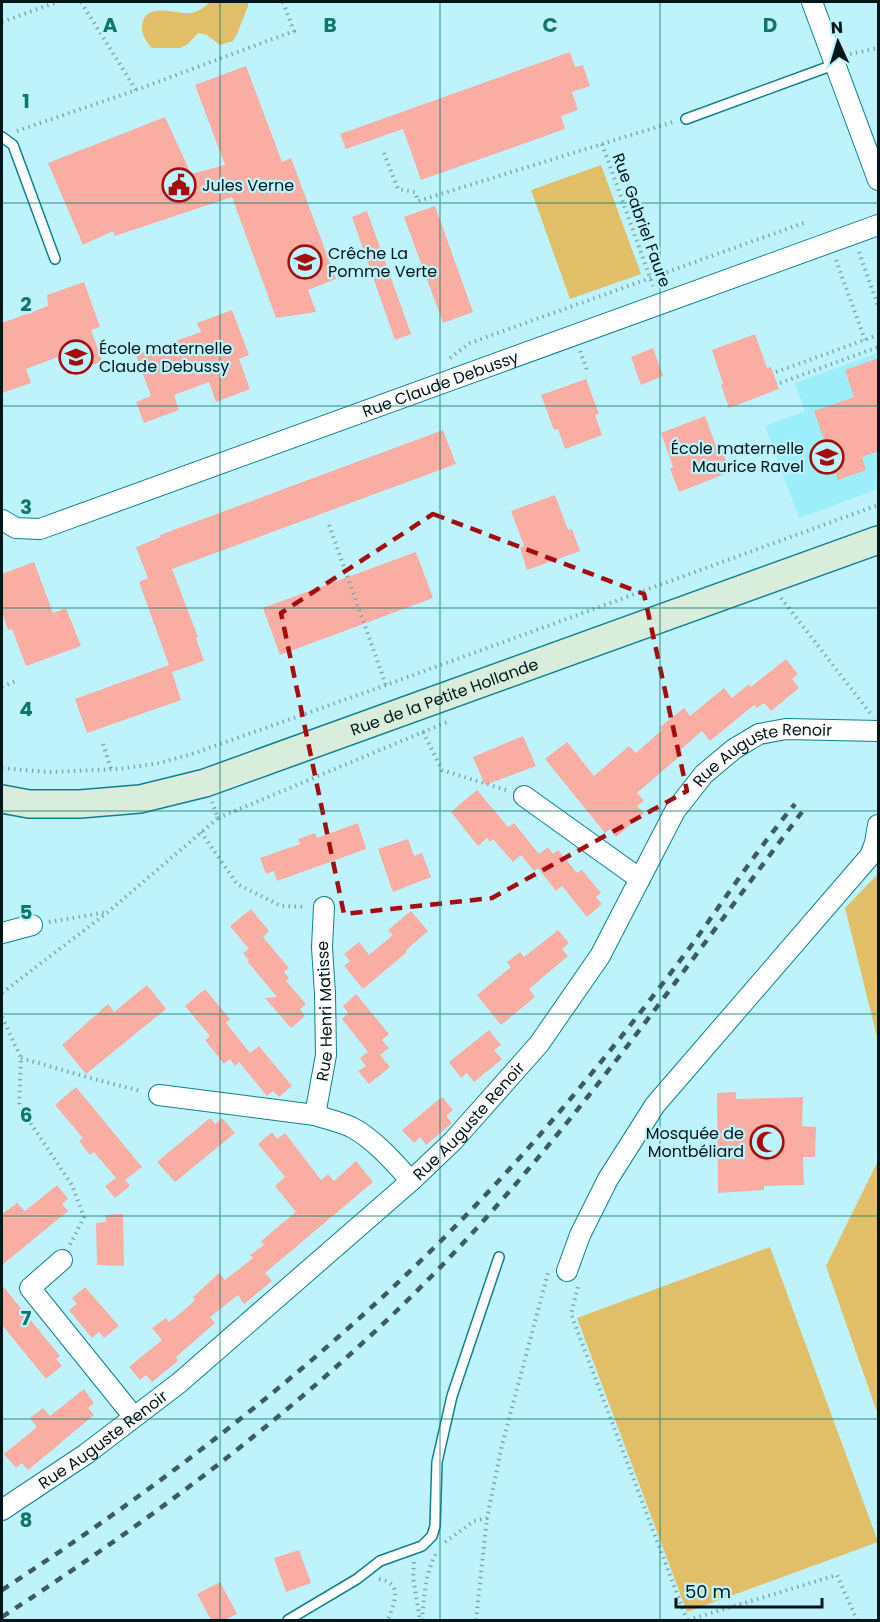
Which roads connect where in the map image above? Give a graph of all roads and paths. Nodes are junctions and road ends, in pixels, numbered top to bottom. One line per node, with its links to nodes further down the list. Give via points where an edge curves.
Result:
1 (57, 2): 5 (path)
2 (81, 2): 8 (path)
3 (283, 2): 8 (path, via 294,31)
4 (812, 2): 7 (street)
5 (2, 22)
6 (879, 48): 7 (path)
7 (841, 59): 9 (lane); 14 (street)
8 (136, 90): 10 (path)
9 (686, 119): 12 (path)
10 (13, 132)
11 (2, 137): 19 (lane, via 13,145)
12 (602, 144): 13 (path, via 418,201 415,192 398,189); 20 (path, Rue Gabriel Faure)
13 (384, 153)
14 (879, 180)
15 (806, 222): 20 (path)
16 (879, 225): 17 (street, Rue Claude Debussy)
17 (852, 234): 18 (street, Rue Claude Debussy); 22 (path)
18 (829, 242): 21 (street, Rue Claude Debussy); 24 (path)
19 (55, 259)
20 (651, 278): 21 (path, Rue Gabriel Faure); 26 (path, via 470,343)
21 (660, 304): 30 (street, Rue Claude Debussy, via 40,529 16,528)
22 (879, 306)
23 (879, 335): 24 (path)
24 (865, 340): 27 (path)
25 (879, 347): 28 (path)
26 (447, 360)
27 (776, 372)
28 (780, 383)
29 (879, 505): 35 (path)
30 (2, 520)
31 (329, 525): 35 (path)
32 (879, 540): 44 (street, Rue de la Petite Hollande)
33 (777, 593): 38 (path, via 870,712)
34 (16, 681): 36 (path)
35 (386, 685): 41 (path)
36 (2, 687)
37 (456, 719): 39 (path)
38 (873, 731): 50 (street, Rue Auguste Renoir, via 786,729 759,734 734,749 704,774 675,811)
39 (423, 732): 45 (path, via 442,770); 47 (path)
40 (103, 744): 43 (path)
41 (195, 753): 43 (path); 44 (path)
42 (2, 768): 43 (path)
43 (111, 770)
44 (205, 783): 46 (street, Rue de la Petite Hollande, via 140,799 80,804 29,804); 47 (path)
45 (524, 796): 50 (street)
46 (2, 799)
47 (218, 818): 49 (path)
48 (879, 825): 63 (street, via 870,856 655,1105 608,1179)
49 (201, 832): 51 (path, via 237,884 281,906); 52 (path)
50 (640, 879): 60 (street, Rue Auguste Renoir, via 600,956 539,1044 453,1141)
51 (324, 907): 59 (street, Rue Henri Matisse, via 326,1055)
52 (108, 912): 53 (path); 55 (path)
53 (32, 925): 54 (street)
54 (2, 933)
55 (2, 993)
56 (2, 1017): 57 (path)
57 (21, 1058): 58 (path); 62 (path, via 20,1106 72,1185 84,1217)
58 (159, 1095): 59 (street)
59 (315, 1115): 60 (street, via 353,1128 389,1156)
60 (411, 1181): 64 (street, Rue Auguste Renoir)
61 (499, 1257): 67 (lane, via 452,1396 437,1462 435,1526 432,1536)
62 (62, 1260): 64 (street, via 30,1288)
63 (567, 1271): 66 (path, via 549,1271 502,1445); 73 (path, via 579,1283 571,1314)
64 (135, 1417): 65 (street, Rue Auguste Renoir)
65 (2, 1510)
66 (487, 1518): 71 (path, via 474,1521 439,1548 424,1593); 72 (path)
67 (415, 1549): 68 (lane, via 380,1561); 71 (path, via 413,1576)
68 (357, 1580): 69 (lane); 70 (path, via 389,1581 395,1590 395,1601)
69 (288, 1620)
70 (388, 1620)
71 (421, 1620)
72 (476, 1620)
73 (688, 1620): 74 (path, via 837,1575)
74 (857, 1620)

